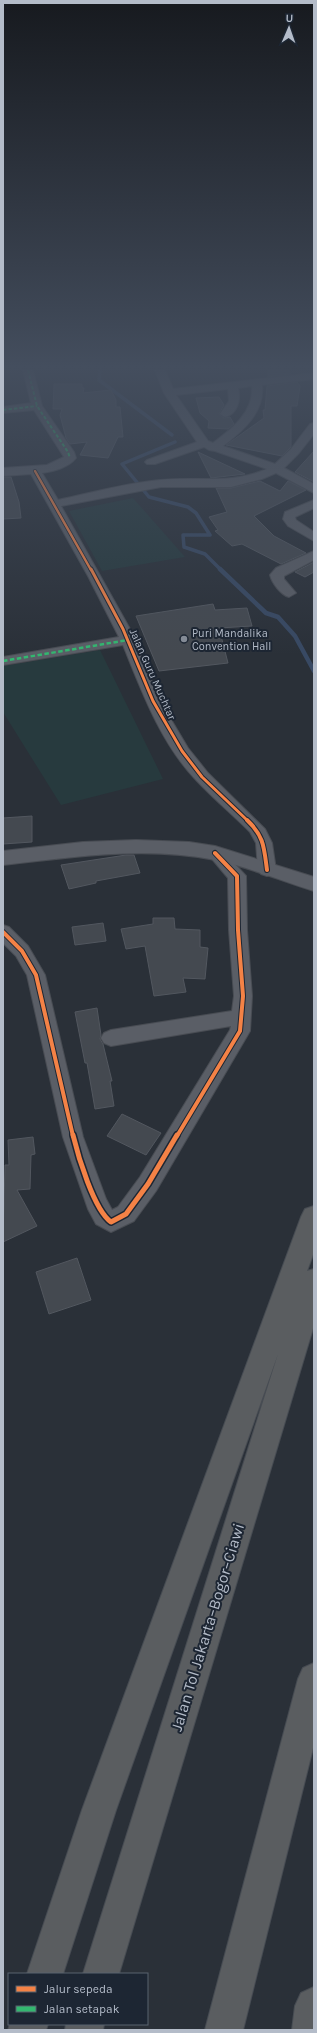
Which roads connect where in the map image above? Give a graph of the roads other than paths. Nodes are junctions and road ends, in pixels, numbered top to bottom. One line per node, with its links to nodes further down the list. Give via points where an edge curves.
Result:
1 (58, 465): 5 (street)
2 (265, 465): 4 (street)
3 (281, 465): 4 (street)
4 (277, 469): 7 (street); 8 (street, via 258,477 231,483 161,483)
5 (35, 471): 6 (street); 8 (street, Jalan Guru Muchtar)
6 (3, 472)
7 (314, 489)
8 (55, 504): 13 (street, Jalan Guru Muchtar)
9 (314, 504): 10 (street, via 293,512 289,519)
10 (314, 537)
11 (314, 555): 12 (street, via 281,570 277,575)
12 (289, 594)
13 (128, 640): 14 (street); 17 (street, Jalan Guru Muchtar, via 153,701 182,751 202,777 262,836)
14 (3, 661)
15 (215, 853): 16 (street, via 136,845); 17 (street); 20 (street, via 237,876 243,996)
16 (3, 858)
17 (267, 870): 18 (street)
18 (314, 884)
19 (3, 932): 20 (street, via 22,951 36,975 73,1137 96,1202 104,1217 111,1222 126,1214 148,1184 240,1031)
20 (241, 1017): 21 (street)
21 (111, 1038)
22 (314, 1217): 25 (highway, via 99,1810)
23 (314, 1281): 26 (highway, Jalan Tol Jakarta–Bogor–Ciawi)
24 (314, 1679): 28 (highway)
25 (46, 1973)
26 (101, 1973)
27 (314, 2006): 29 (highway)
28 (224, 2030)
29 (311, 2030)

